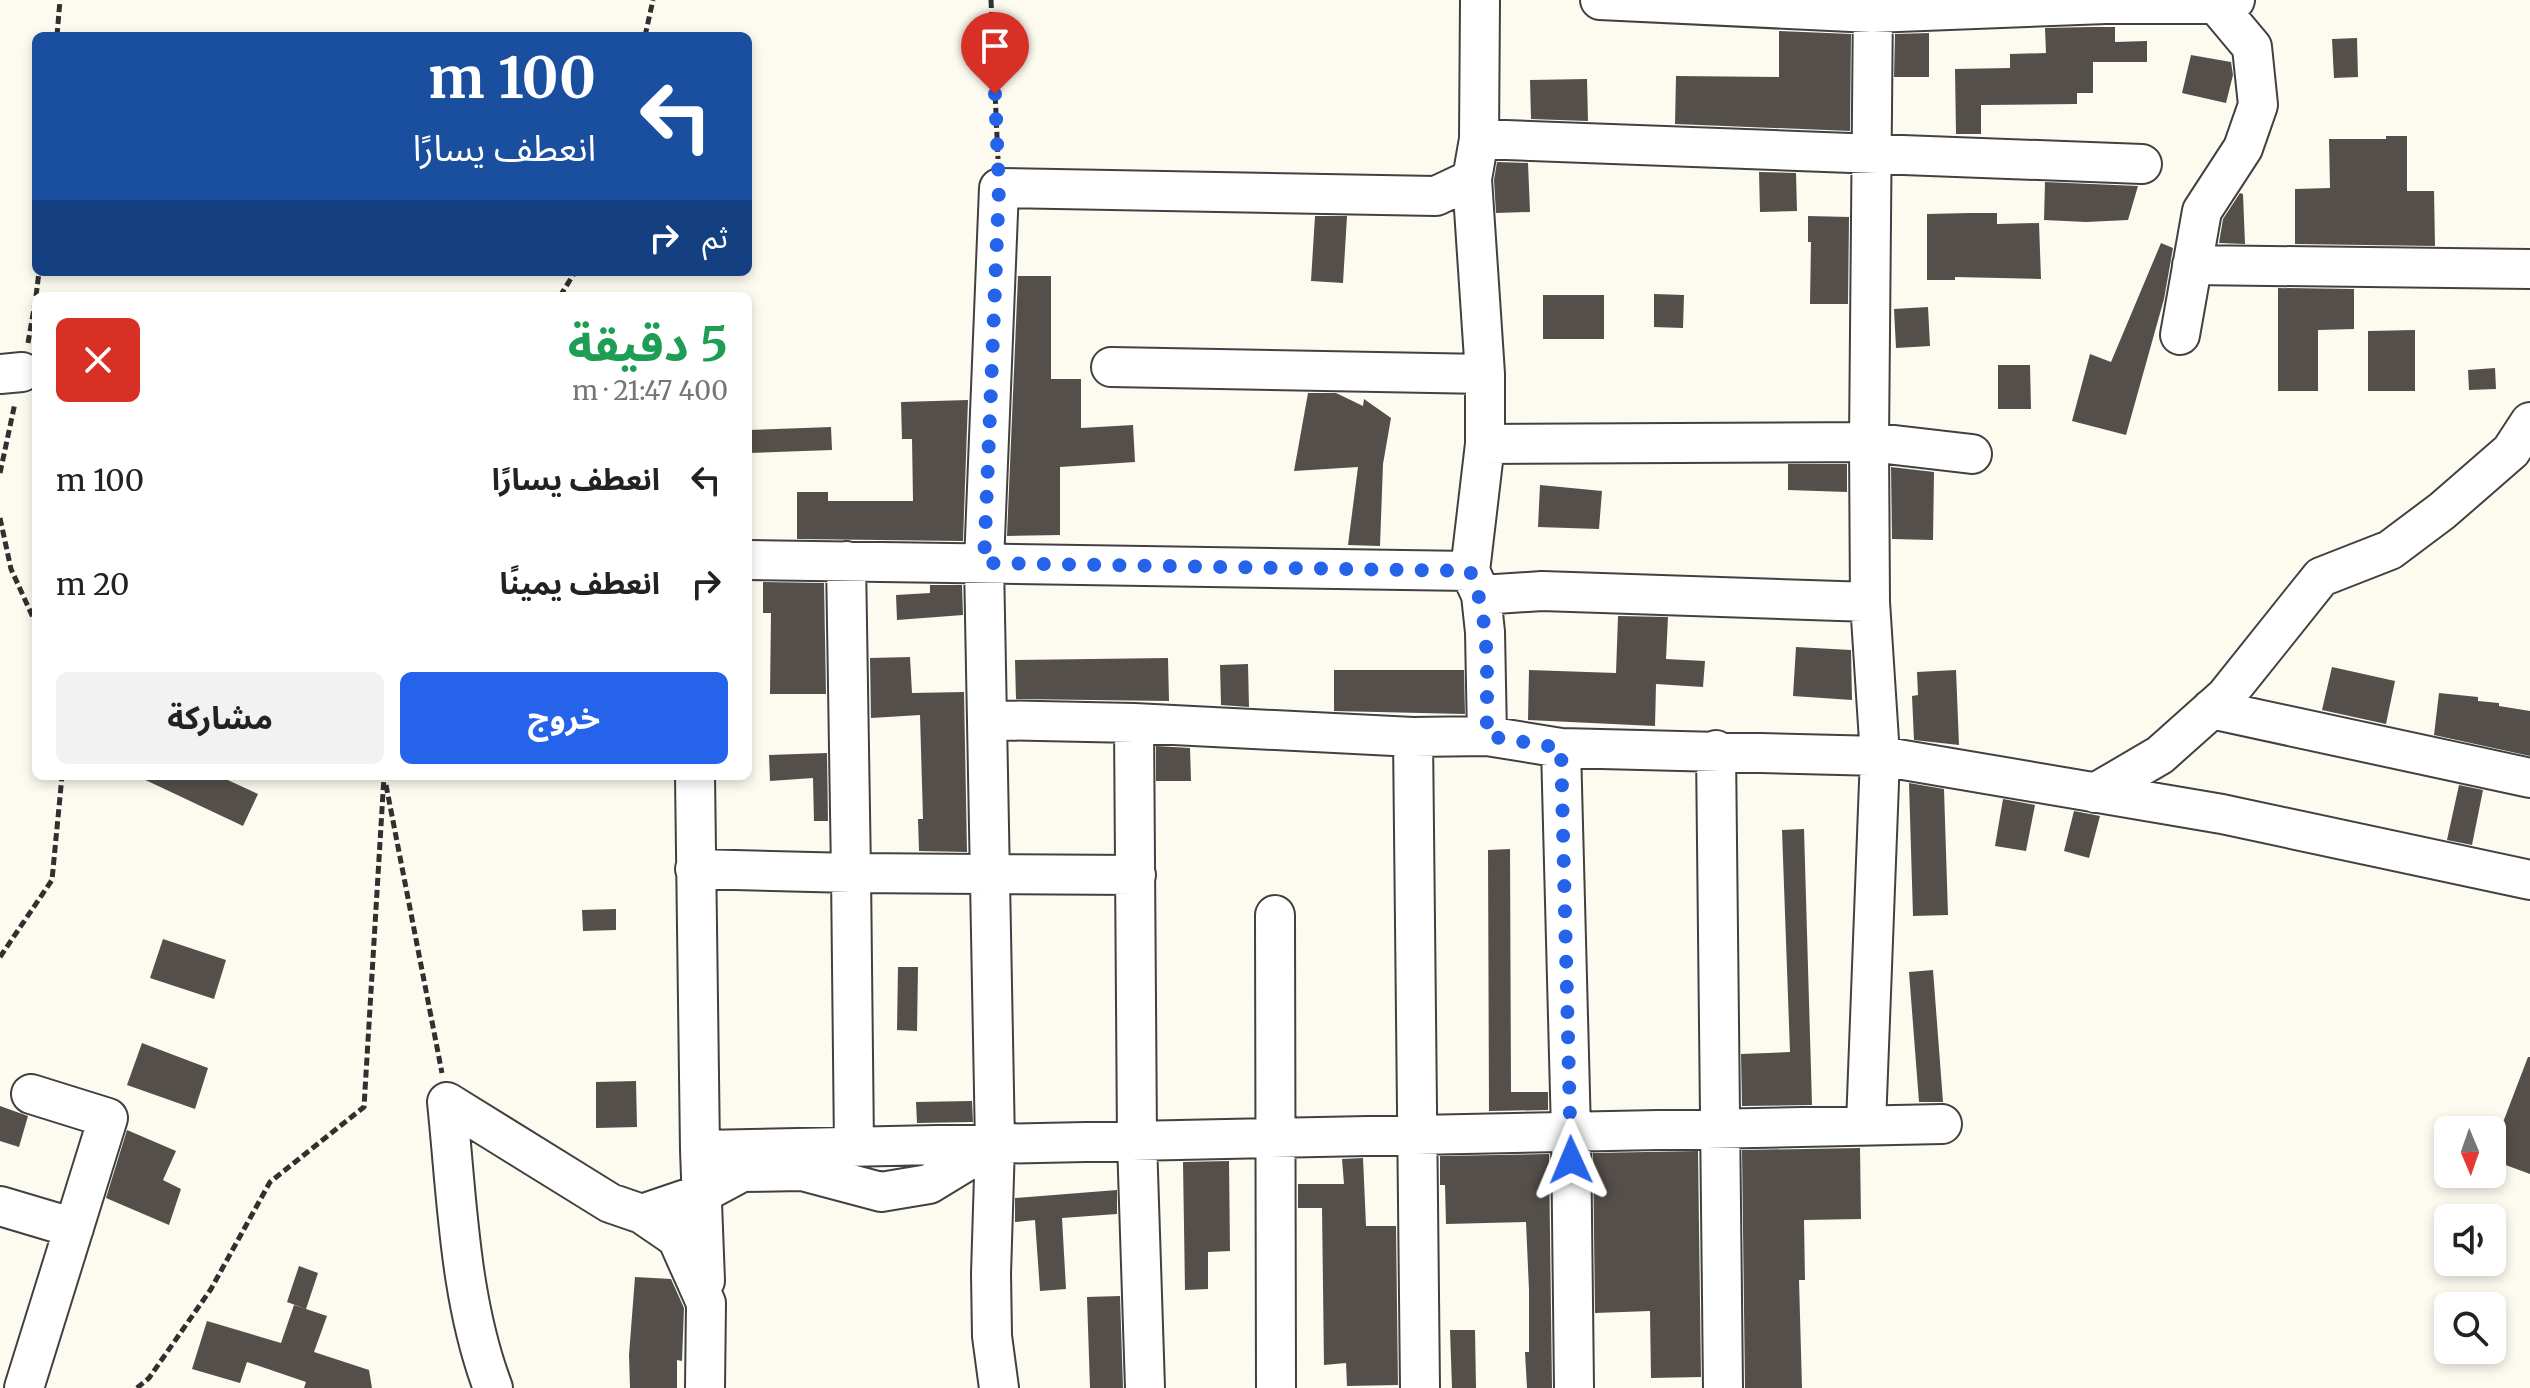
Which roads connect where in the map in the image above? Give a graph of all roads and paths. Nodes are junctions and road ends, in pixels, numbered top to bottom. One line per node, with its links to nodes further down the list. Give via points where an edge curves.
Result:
1 (60, 0): 8 (path)
2 (653, 0): 9 (path)
3 (991, 0): 14 (path)
4 (1480, 0): 10 (street)
5 (1600, 0): 7 (street)
6 (2226, 2): 7 (street); 15 (street, via 2252,47 2258,105 2243,148 2202,211)
7 (1873, 6): 11 (street)
8 (57, 32)
9 (646, 32)
10 (1479, 139): 11 (street); 13 (street)
11 (1870, 155): 12 (street); 21 (street)
12 (2142, 164)
13 (1472, 179): 14 (street, via 1436,196); 19 (street)
14 (999, 188): 27 (street)
15 (2192, 265): 16 (street); 17 (street)
16 (2530, 269)
17 (2180, 335)
18 (1111, 367): 19 (street)
19 (1485, 374): 22 (street)
20 (2530, 422): 31 (street, via 2511,451 2390,550 2321,577)
21 (1869, 442): 22 (street); 23 (street); 29 (street)
22 (1485, 444): 28 (street)
23 (1972, 454)
24 (0, 518): 30 (path, via 11,569)
25 (752, 560): 26 (street)
26 (846, 561): 27 (street); 46 (street)
27 (984, 563): 28 (street); 32 (street)
28 (1475, 583): 29 (street, via 1542,591); 34 (street, via 1485,632)
29 (1870, 602): 38 (street)
30 (32, 615)
31 (2211, 709): 39 (street); 44 (street, via 2160,755)
32 (987, 720): 33 (street); 47 (street)
33 (1134, 723): 35 (street); 48 (street)
34 (1487, 736): 35 (street); 36 (street)
35 (1413, 737): 52 (street)
36 (1561, 748): 37 (street); 58 (street)
37 (1716, 750): 38 (street); 57 (street)
38 (1880, 756): 44 (street); 56 (street)
39 (2530, 778)
40 (62, 780): 51 (path, via 52,880)
41 (384, 780): 72 (path, via 364,1107 270,1182 211,1289)
42 (385, 780): 54 (path)
43 (695, 780): 45 (street)
44 (2095, 793): 49 (street, via 2222,814)
45 (695, 869): 46 (street); 65 (street)
46 (851, 873): 47 (street); 64 (street)
47 (990, 875): 48 (street); 63 (street)
48 (1136, 875): 62 (street)
49 (2530, 880)
50 (1275, 915): 61 (street)
51 (0, 957)
52 (1415, 1069): 59 (street); 60 (street, via 1382,1112)
53 (31, 1094): 69 (street, via 108,1118)
54 (447, 1102): 68 (street, via 610,1203); 73 (street, via 465,1276)
55 (1942, 1124): 56 (street)
56 (1866, 1125): 57 (street)
57 (1719, 1128): 58 (street); 80 (street)
58 (1571, 1132): 59 (street); 79 (street)
59 (1416, 1135): 60 (street); 78 (street)
60 (1351, 1136): 61 (street)
61 (1275, 1138): 62 (street); 77 (street)
62 (1137, 1141): 63 (street); 76 (street)
63 (995, 1144): 64 (street); 66 (street, via 929,1184 881,1192 802,1171 742,1172); 75 (street, via 992,1336)
64 (854, 1147): 65 (street)
65 (700, 1150): 66 (street)
66 (701, 1194): 68 (street); 70 (street)
67 (0, 1206): 69 (street)
68 (642, 1214): 70 (street, via 677,1238)
69 (74, 1228): 71 (street)
70 (706, 1303): 74 (street)
71 (24, 1388)
72 (137, 1388)
73 (493, 1388)
74 (705, 1388)
75 (999, 1388)
76 (1145, 1388)
77 (1276, 1388)
78 (1420, 1388)
79 (1574, 1388)
80 (1723, 1388)

